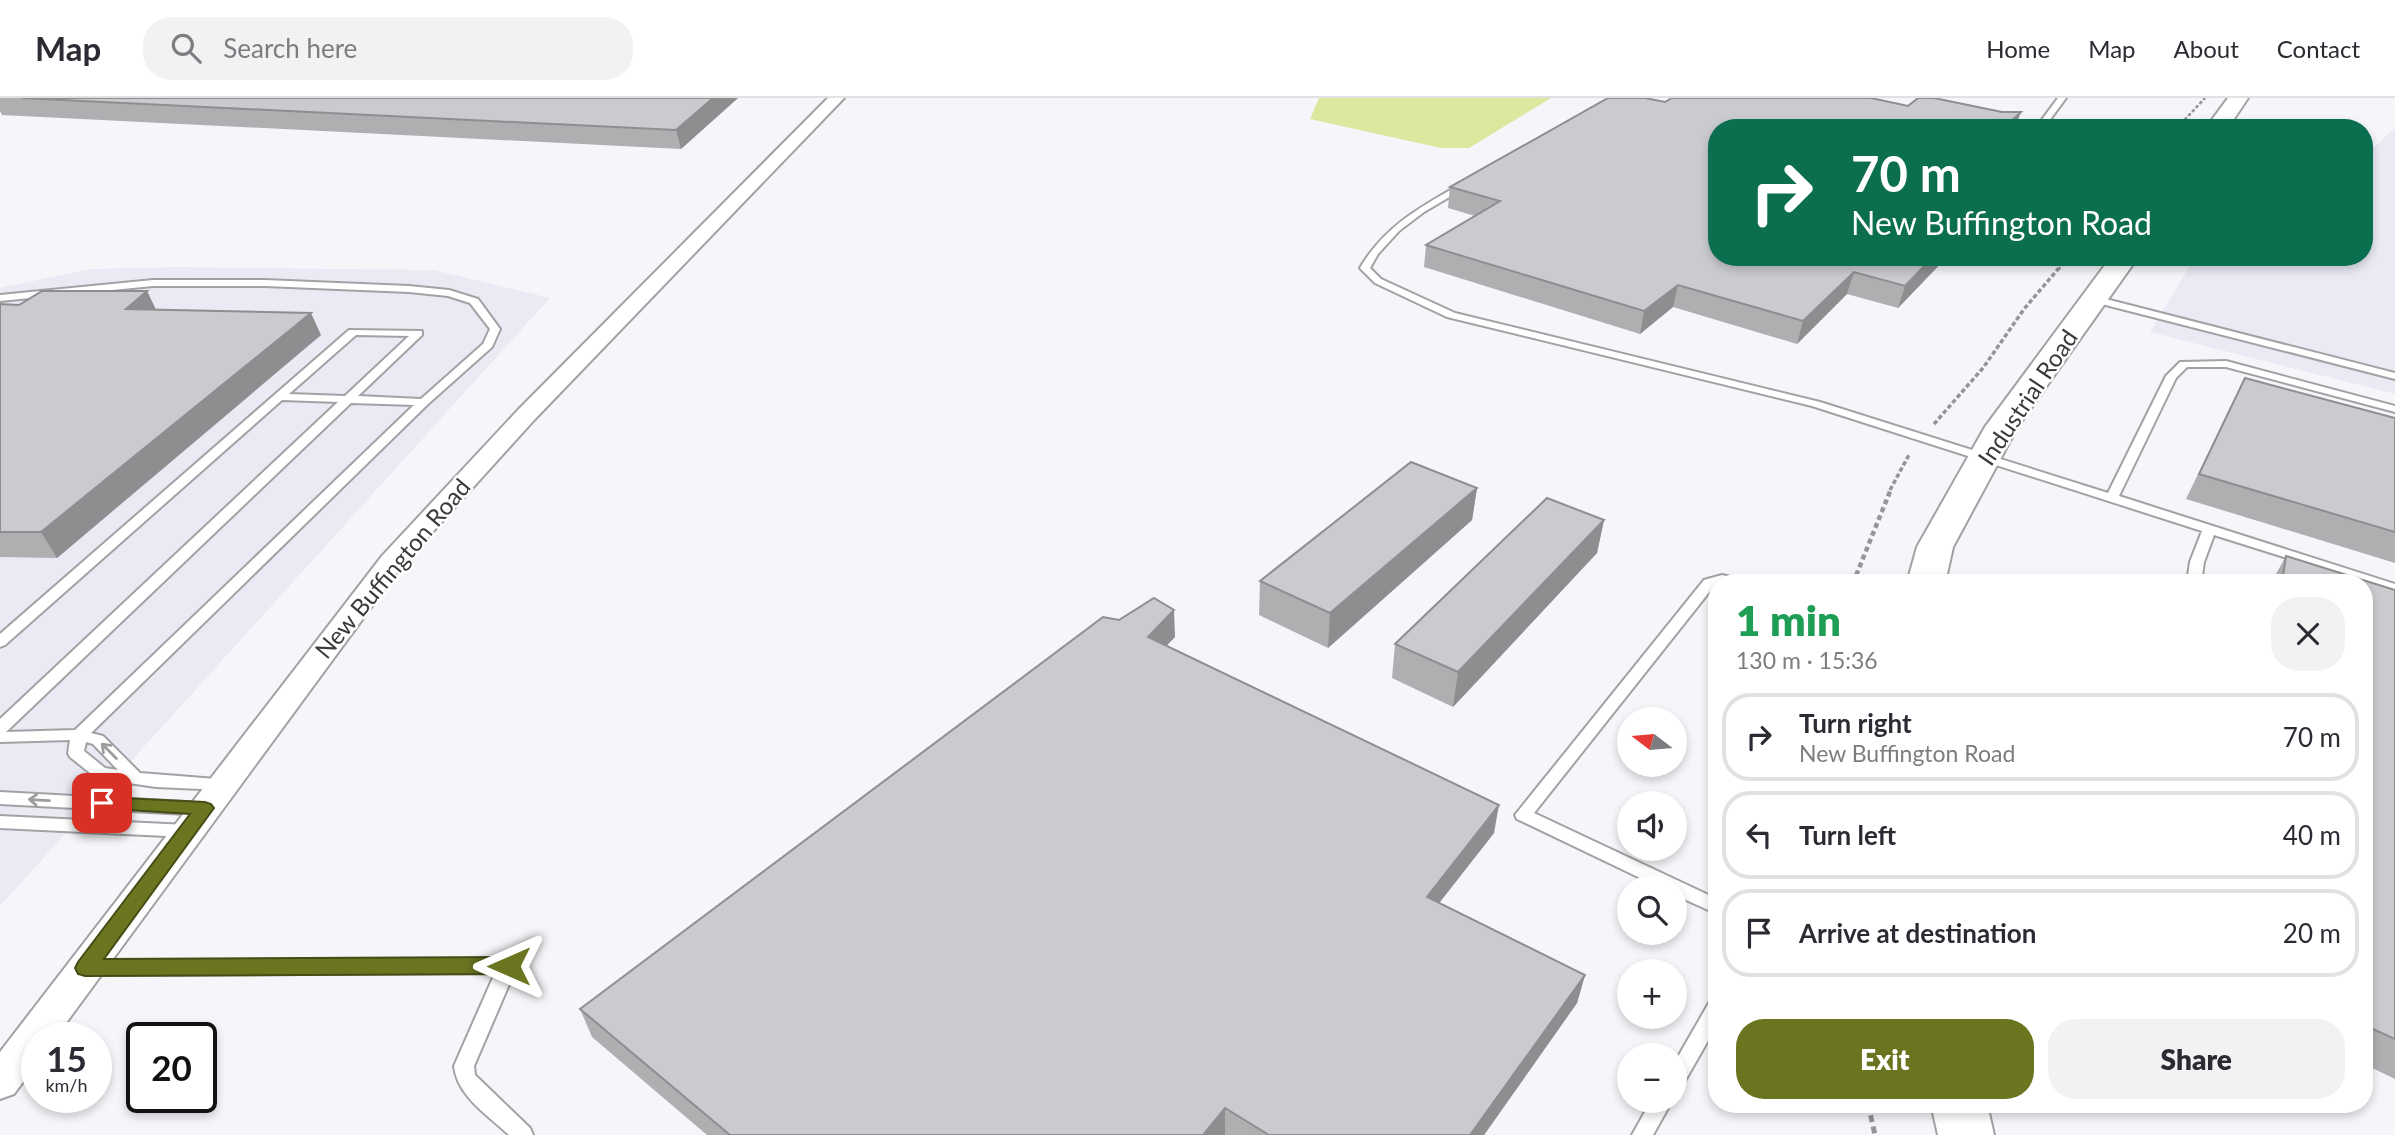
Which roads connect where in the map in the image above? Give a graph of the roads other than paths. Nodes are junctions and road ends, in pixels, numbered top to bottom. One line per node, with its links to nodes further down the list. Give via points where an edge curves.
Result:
1 (836, 98): 29 (street, New Buffington Road, via 443,503 336,632)
2 (2062, 98): 4 (lane)
3 (2238, 98): 5 (main road)
4 (2046, 119)
5 (2223, 119)
6 (1472, 181): 15 (lane, via 1404,219 1371,256 1366,268 1378,281 1451,315 1816,404)
7 (2118, 266): 9 (main road, Industrial Road)
8 (0, 298): 13 (lane, via 153,283 265,283 409,289 474,301 495,329 488,345)
9 (2094, 299): 10 (lane); 15 (main road, Industrial Road, via 2000,427)
10 (2395, 376)
11 (281, 397): 12 (lane); 12 (lane, via 353,332 418,333); 24 (lane)
12 (348, 398): 13 (lane); 25 (lane)
13 (424, 402): 26 (lane)
14 (2395, 409): 16 (lane, via 2226,364 2184,364 2171,376)
15 (1983, 459): 16 (lane); 18 (main road, Industrial Road, via 1935,547)
16 (2111, 499): 17 (lane)
17 (2209, 530): 19 (lane); 20 (lane)
18 (1928, 574)
19 (2195, 574)
20 (2350, 574)
21 (2373, 581): 23 (lane)
22 (1708, 584): 34 (lane, via 1523,815)
23 (2395, 588)
24 (0, 642)
25 (0, 728)
26 (79, 735): 27 (lane); 28 (lane, one-way to 26, via 98,740); 28 (lane, via 76,753 101,773)
27 (0, 737)
28 (134, 777): 29 (lane)
29 (223, 784): 31 (street, New Buffington Road)
30 (0, 798): 31 (lane, one-way to 30)
31 (205, 808): 33 (street, New Buffington Road)
32 (0, 822): 33 (lane)
33 (188, 831): 35 (street, New Buffington Road)
34 (1708, 903)
35 (85, 968): 38 (street, New Buffington Road); 41 (lane, via 509,966 464,1066 470,1085)
36 (1708, 1023): 37 (lane)
37 (1687, 1059)
38 (0, 1082)
39 (1655, 1113): 42 (lane)
40 (1961, 1113): 43 (main road)
41 (523, 1135)
42 (1642, 1135)
43 (1966, 1135)

